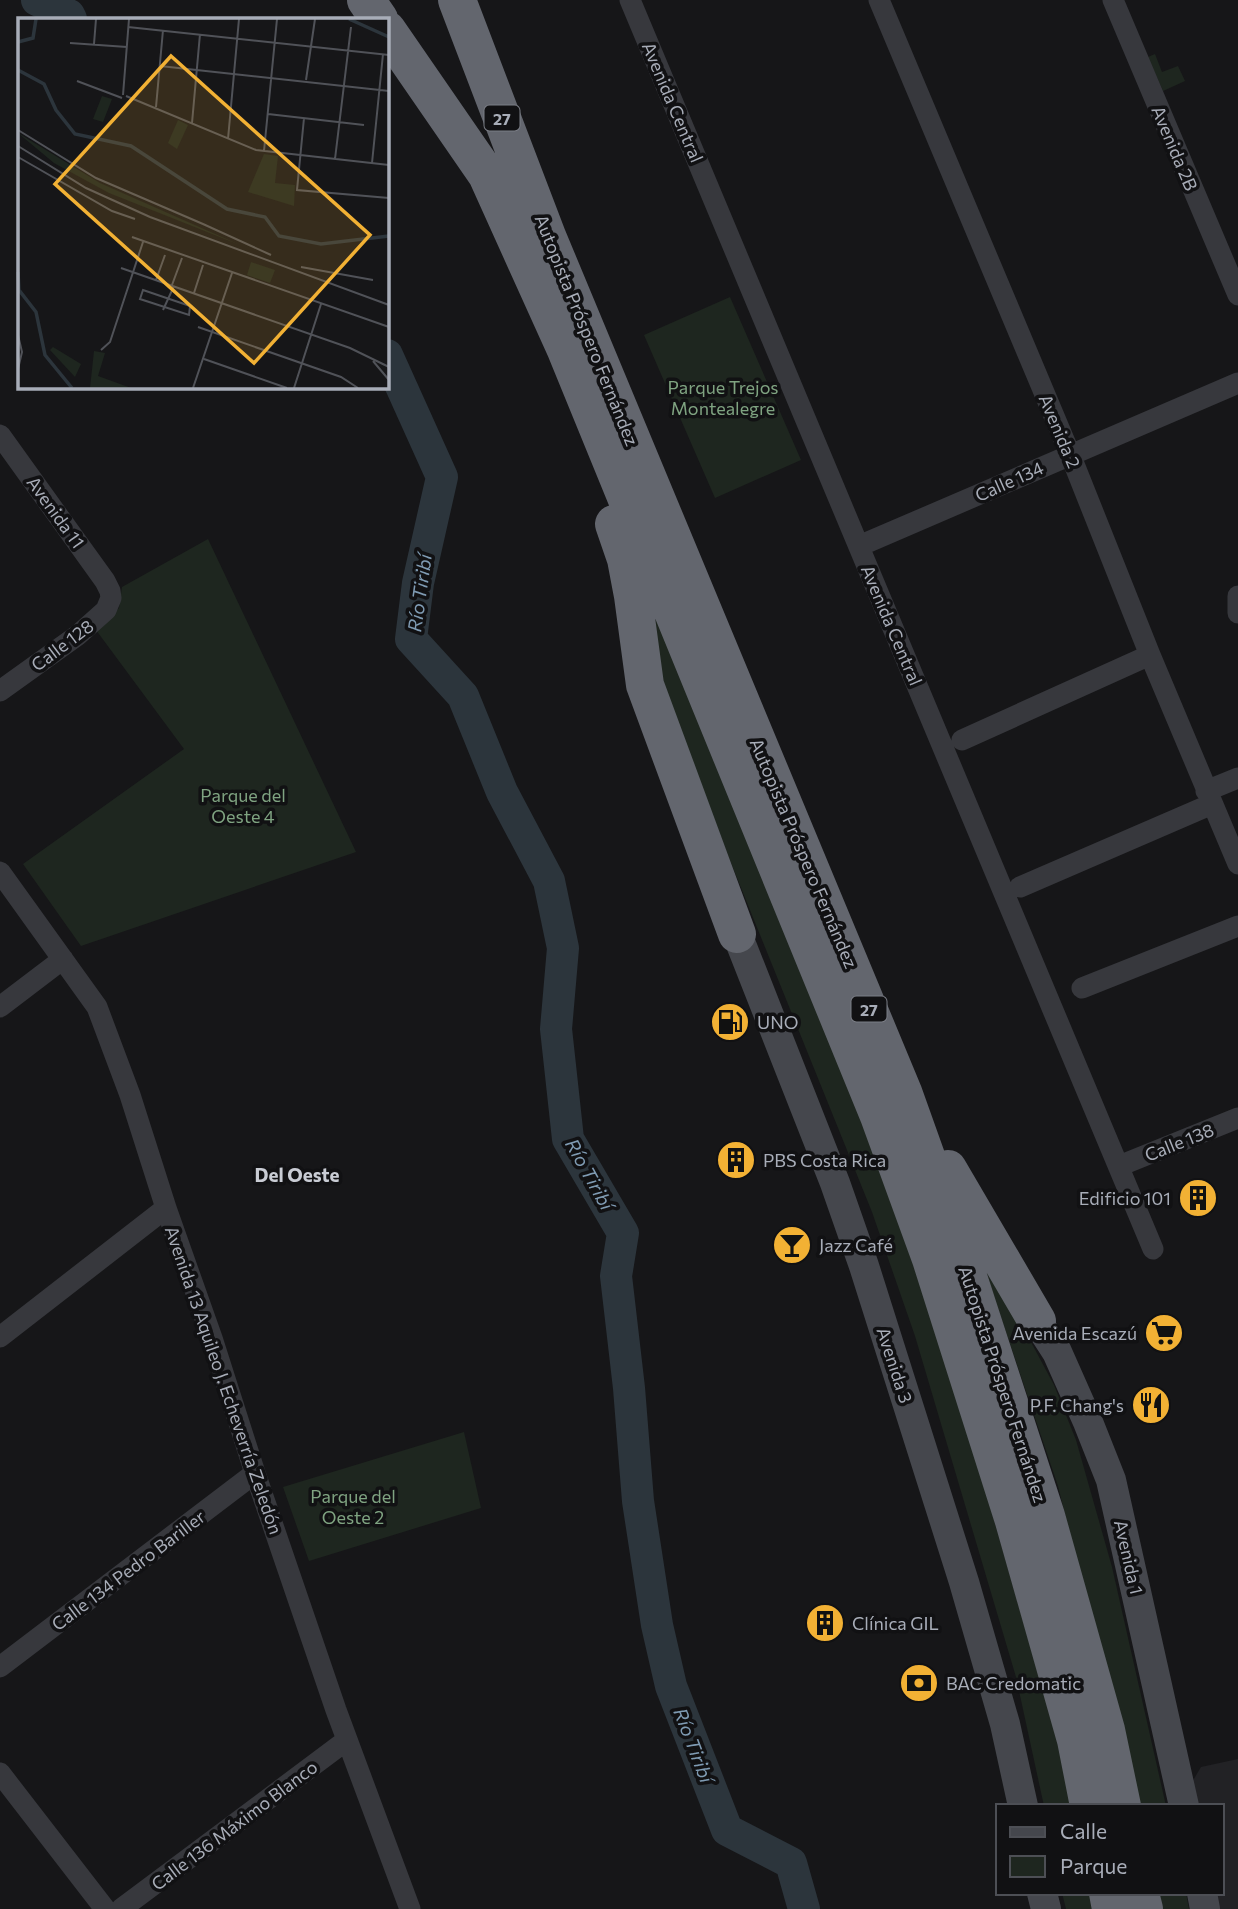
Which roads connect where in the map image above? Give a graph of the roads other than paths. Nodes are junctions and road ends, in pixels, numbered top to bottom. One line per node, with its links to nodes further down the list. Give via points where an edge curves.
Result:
1 (366, 0): 6 (highway)
2 (457, 0): 30 (highway, Autopista Próspero Fernández / 27, via 547,236)
3 (630, 0): 13 (street, Avenida Central)
4 (879, 0): 12 (street, Avenida 2)
5 (1112, 0): 8 (street, Avenida 2B)
6 (378, 18)
7 (388, 31): 9 (highway, Autopista Próspero Fernández / 27, via 487,174)
8 (1238, 295)
9 (566, 350): 26 (highway, via 595,469 626,558 645,685); 42 (highway, Autopista Próspero Fernández / 27, via 879,1116 931,1259 1014,1521)
10 (1238, 383): 12 (street, Calle 134)
11 (0, 435): 14 (street, Avenida 11)
12 (1070, 454): 13 (street, Calle 134); 17 (street, Avenida 2)
13 (859, 546): 32 (street, Avenida Central)
14 (110, 591): 18 (street, Calle 128, via 106,611)
15 (1238, 596): 16 (street)
16 (1238, 612)
17 (1150, 655): 19 (street); 21 (street, Avenida 2)
18 (0, 691)
19 (962, 740)
20 (1238, 778): 21 (street)
21 (1219, 806): 22 (street, Avenida 2); 24 (street)
22 (1238, 864)
23 (0, 872): 27 (street, Avenida 13 Aquileo J. Echeverría Zeledón)
24 (1020, 887)
25 (1238, 926): 28 (street)
26 (737, 934): 41 (street, Avenida 3, via 864,1266 967,1592)
27 (63, 959): 29 (street); 33 (street, Avenida 13 Aquileo J. Echeverría Zeledón, via 97,1007)
28 (1082, 988)
29 (0, 1007)
30 (903, 1091): 35 (highway); 43 (highway, Autopista Próspero Fernández / 27, via 1046,1516 1106,1730)
31 (1238, 1118): 32 (street, Calle 138)
32 (1119, 1166): 34 (street, Avenida Central)
33 (166, 1208): 36 (street); 37 (street, Avenida 13 Aquileo J. Echeverría Zeledón)
34 (1153, 1249)
35 (1037, 1321): 44 (street, Avenida 1, via 1057,1352 1111,1480)
36 (0, 1337)
37 (255, 1473): 38 (street, Calle 134 Pedro Bariller); 39 (street, Avenida 13 Aquileo J. Echeverría Zeledón)
38 (0, 1667)
39 (346, 1740): 46 (street, Calle 136 Máximo Blanco); 47 (street, Avenida 13 Aquileo J. Echeverría Zeledón)
40 (0, 1773): 45 (street)
41 (1023, 1804)
42 (1090, 1804)
43 (1122, 1804)
44 (1184, 1804)
45 (105, 1909)
46 (121, 1909)
47 (410, 1909)

